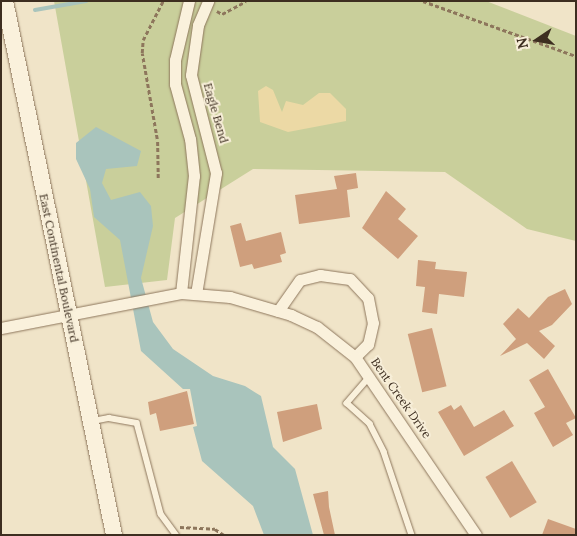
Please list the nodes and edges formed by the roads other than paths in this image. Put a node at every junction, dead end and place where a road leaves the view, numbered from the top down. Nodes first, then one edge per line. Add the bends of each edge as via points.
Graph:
1 (5, 1) edge
2 (189, 1) edge
3 (207, 3) edge
4 (181, 293) junction
5 (196, 294) junction
6 (278, 311) junction
7 (68, 315) junction
8 (1, 328) edge
9 (355, 356) junction
10 (371, 376) junction
11 (91, 422) junction
12 (114, 535) edge
13 (176, 535) edge
14 (412, 535) edge
15 (476, 535) edge

1 - 7 main road, East Continental Boulevard
2 - 4 street via 175,60 175,84 190,139 194,176
3 - 5 street, Eagle Bend via 198,25 191,75 216,173
4 - 5 street, Bent Creek Drive
4 - 7 street, Bent Creek Drive
5 - 6 street, Bent Creek Drive via 230,297
6 - 9 street, Bent Creek Drive via 317,327
6 - 9 street via 300,280 320,275 350,280 368,298 373,323 368,344
7 - 8 street, Bent Creek Drive
7 - 11 main road, East Continental Boulevard
9 - 10 street, Bent Creek Drive
10 - 14 lane via 347,403 370,424 384,452
10 - 15 street, Bent Creek Drive
11 - 12 main road, East Continental Boulevard
11 - 13 lane via 109,418 137,423 161,514 174,527

